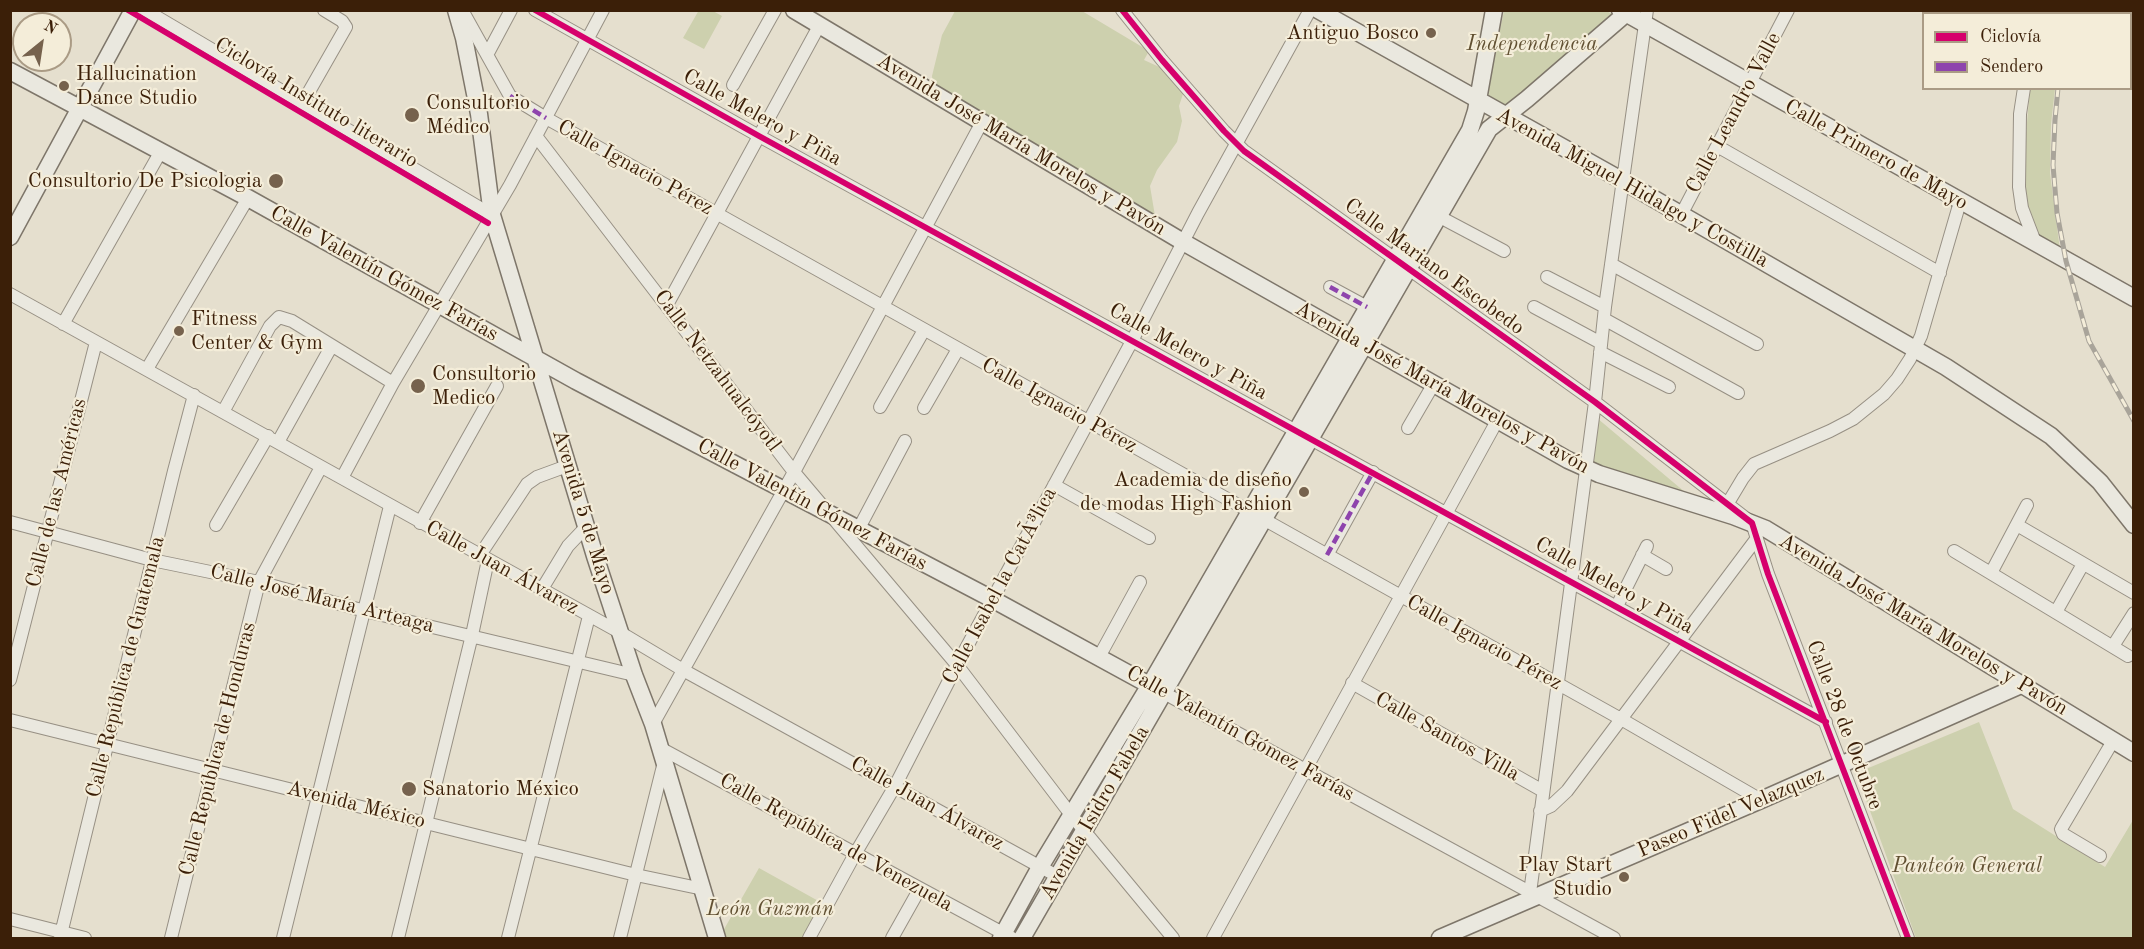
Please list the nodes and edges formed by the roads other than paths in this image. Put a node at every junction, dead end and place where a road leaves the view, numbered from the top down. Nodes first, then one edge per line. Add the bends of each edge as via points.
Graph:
1 (133, 10) edge
2 (145, 10) edge
3 (324, 10) edge
4 (456, 10) edge
5 (462, 10) edge
6 (511, 10) edge
7 (535, 10) edge
8 (603, 10) edge
9 (775, 10) edge
10 (794, 10) edge
11 (1122, 10) edge
12 (1310, 10) edge
13 (1318, 10) edge
14 (1494, 10) edge
15 (1788, 10) edge
16 (1625, 12) edge
17 (1646, 17) edge
18 (819, 26) junction
19 (470, 35) junction
20 (588, 40) junction
21 (487, 55) junction
22 (10, 70) edge
23 (1749, 83) junction
24 (734, 85) dead end
25 (2024, 90) edge
26 (1478, 100) junction
27 (302, 105) junction
28 (80, 106) junction
29 (1503, 116) junction
30 (546, 118) junction
31 (982, 122) junction
32 (536, 136) junction
33 (759, 136) junction
34 (1237, 145) junction
35 (1717, 146) junction
36 (161, 152) junction
37 (1623, 181) junction
38 (248, 198) junction
39 (1960, 202) junction
40 (717, 214) junction
41 (492, 215) junction
42 (1681, 215) junction
43 (1438, 216) junction
44 (925, 227) junction
45 (10, 237) edge
46 (1183, 242) junction
47 (2035, 243) junction
48 (1504, 251) dead end
49 (1402, 264) junction
50 (1611, 264) junction
51 (1940, 273) junction
52 (1547, 277) dead end
53 (1330, 287) dead end
54 (10, 294) edge
55 (2133, 298) edge
56 (439, 303) junction
57 (667, 305) junction
58 (882, 307) junction
59 (1534, 307) dead end
60 (1367, 308) junction
61 (1605, 313) junction
62 (63, 324) junction
63 (924, 330) junction
64 (1132, 341) junction
65 (1357, 341) junction
66 (96, 342) junction
67 (1757, 344) dead end
68 (331, 347) junction
69 (1600, 348) junction
70 (958, 349) junction
71 (1916, 349) junction
72 (535, 358) junction
73 (1946, 367) junction
74 (147, 369) junction
75 (393, 383) junction
76 (1433, 385) junction
77 (497, 386) dead end
78 (1669, 387) dead end
79 (1738, 393) dead end
80 (194, 395) junction
81 (1595, 402) junction
82 (880, 407) dead end
83 (924, 408) dead end
84 (223, 412) junction
85 (1497, 421) junction
86 (1088, 422) junction
87 (1408, 428) dead end
88 (1304, 434) junction
89 (273, 439) junction
90 (905, 441) dead end
91 (567, 466) junction
92 (321, 467) junction
93 (1586, 469) junction
94 (794, 472) junction
95 (1373, 472) junction
96 (342, 478) junction
97 (1054, 485) junction
98 (784, 490) junction
99 (1728, 503) junction
100 (2027, 505) dead end
101 (390, 506) junction
102 (2133, 510) edge
103 (1446, 512) junction
104 (832, 516) junction
105 (1257, 516) junction
106 (10, 522) edge
107 (420, 523) junction
108 (216, 525) dead end
109 (2017, 525) junction
110 (2133, 525) edge
111 (586, 527) junction
112 (858, 530) junction
113 (1755, 530) junction
114 (47, 531) junction
115 (1149, 538) dead end
116 (1954, 551) dead end
117 (1326, 555) junction
118 (484, 557) junction
119 (152, 560) junction
120 (2084, 564) junction
121 (1666, 569) dead end
122 (1991, 573) junction
123 (1571, 581) junction
124 (259, 582) junction
125 (1140, 582) dead end
126 (542, 589) junction
127 (2133, 593) edge
128 (1400, 596) junction
129 (992, 599) junction
130 (1617, 606) junction
131 (365, 611) junction
132 (2056, 612) junction
133 (2133, 613) edge
134 (589, 616) junction
135 (621, 633) junction
136 (472, 635) junction
137 (1680, 641) junction
138 (2113, 646) junction
139 (2128, 656) dead end
140 (1099, 657) junction
141 (578, 661) junction
142 (957, 665) junction
143 (683, 670) junction
144 (634, 675) junction
145 (10, 680) edge
146 (1352, 683) junction
147 (1557, 683) junction
148 (2021, 685) junction
149 (1157, 689) junction
150 (1621, 719) junction
151 (10, 720) edge
152 (1826, 722) junction
153 (653, 724) junction
154 (2113, 741) junction
155 (107, 743) junction
156 (2133, 753) edge
157 (662, 755) junction
158 (1842, 765) junction
159 (214, 769) junction
160 (1305, 769) junction
161 (895, 786) junction
162 (1543, 791) junction
163 (318, 796) junction
164 (1761, 800) junction
165 (1540, 812) junction
166 (1072, 816) junction
167 (426, 823) junction
168 (1084, 830) junction
169 (531, 848) junction
170 (855, 854) junction
171 (2100, 856) dead end
172 (1040, 867) junction
173 (636, 874) junction
174 (1057, 876) junction
175 (702, 889) junction
176 (919, 890) junction
177 (1533, 895) junction
178 (10, 919) edge
179 (61, 936) edge
180 (1005, 937) edge
181 (85, 939) edge
182 (171, 939) edge
183 (283, 939) edge
184 (399, 939) edge
185 (508, 939) edge
186 (620, 939) edge
187 (717, 939) edge
188 (809, 939) edge
189 (892, 939) edge
190 (1022, 939) edge
191 (1173, 939) edge
192 (1213, 939) edge
193 (1440, 939) edge
194 (1614, 939) edge
195 (1908, 939) edge

1 - 28 main road
2 - 27 street
3 - 27 street via 346,27
4 - 19 main road, Avenida 5 de Mayo
5 - 19 street
6 - 21 street
7 - 20 street, Calle Melero y Piña
8 - 20 street
9 - 24 street
10 - 18 main road, Avenida José María Morelos y Pavón
11 - 34 street, Calle Mariano Escobedo
12 - 34 street, Calle Isabel la CatÃ³lica
13 - 26 main road, Avenida Miguel Hidalgo y Costilla
14 - 26 main road, Avenida Isidro Fabela
15 - 23 street, Calle Leandro Valle
16 - 17 main road, Calle Primero de Mayo
16 - 29 main road, Avenida Isidro Fabela
17 - 23 main road, Calle Primero de Mayo
17 - 37 street
18 - 31 main road, Avenida José María Morelos y Pavón
18 - 33 street
19 - 21 street
19 - 41 main road, Avenida 5 de Mayo
20 - 30 street
20 - 33 street, Calle Melero y Piña
21 - 30 street, Calle Ignacio Pérez via 510,96
22 - 28 main road, Calle Valentín Gómez Farías
23 - 35 street, Calle Leandro Valle
23 - 39 main road, Calle Primero de Mayo
25 - 47 street via 2019,187
26 - 29 main road, Avenida Miguel Hidalgo y Costilla
26 - 49 main road, Avenida Isidro Fabela via 1470,130
27 - 41 street
28 - 36 main road, Calle Valentín Gómez Farías
28 - 45 main road
29 - 37 main road, Avenida Miguel Hidalgo y Costilla
29 - 43 main road, Avenida Isidro Fabela via 1484,136
30 - 32 street
30 - 40 street, Calle Ignacio Pérez
31 - 44 street
31 - 46 main road, Avenida José María Morelos y Pavón
32 - 41 street
32 - 57 street, Calle Netzahualcóyotl
33 - 40 street
33 - 44 street, Calle Melero y Piña
34 - 46 street, Calle Isabel la CatÃ³lica
34 - 49 street, Calle Mariano Escobedo
35 - 42 street, Calle Leandro Valle
35 - 51 street
36 - 38 main road, Calle Valentín Gómez Farías
36 - 62 street
37 - 42 main road, Avenida Miguel Hidalgo y Costilla
37 - 50 street
38 - 56 main road, Calle Valentín Gómez Farías
38 - 74 street
39 - 47 main road, Calle Primero de Mayo
39 - 51 street
40 - 57 street
40 - 58 street, Calle Ignacio Pérez
41 - 56 street
41 - 72 main road, Avenida 5 de Mayo
42 - 71 main road, Avenida Miguel Hidalgo y Costilla
43 - 48 street
43 - 49 main road, Avenida Isidro Fabela
44 - 58 street
44 - 64 street, Calle Melero y Piña
46 - 64 street, Calle Isabel la CatÃ³lica
46 - 65 main road, Avenida José María Morelos y Pavón
47 - 55 main road, Calle Primero de Mayo
49 - 60 main road, Avenida Isidro Fabela
49 - 65 main road, Avenida Isidro Fabela
49 - 81 street, Calle Mariano Escobedo
50 - 61 street
50 - 67 street
51 - 71 street
52 - 61 street
53 - 60 street
54 - 62 street, Calle Juan Álvarez
56 - 72 main road, Calle Valentín Gómez Farías
56 - 75 street
57 - 94 street, Calle Netzahualcóyotl
58 - 63 street, Calle Ignacio Pérez
58 - 94 street
59 - 69 street
60 - 65 main road, Avenida Isidro Fabela
61 - 69 street
61 - 79 street
62 - 66 street, Calle Juan Álvarez
63 - 70 street, Calle Ignacio Pérez
63 - 82 street
64 - 86 street, Calle Isabel la CatÃ³lica
64 - 88 street, Calle Melero y Piña
65 - 76 main road, Avenida José María Morelos y Pavón
65 - 88 main road, Avenida Isidro Fabela
66 - 74 street, Calle Juan Álvarez
66 - 114 street, Calle de las Américas
68 - 75 street
68 - 84 street via 279,317 270,326
68 - 89 street
69 - 78 street
69 - 81 street
70 - 83 street
70 - 86 street, Calle Ignacio Pérez
71 - 73 main road, Avenida Miguel Hidalgo y Costilla
71 - 99 street via 1897,379 1876,401 1842,425 1755,464
72 - 91 main road, Avenida 5 de Mayo
72 - 98 main road, Calle Valentín Gómez Farías
73 - 102 main road, Avenida Miguel Hidalgo y Costilla via 1983,380 2054,425 2085,452
73 - 110 main road, Avenida Miguel Hidalgo y Costilla via 2058,442 2100,482
74 - 80 street, Calle Juan Álvarez
75 - 96 street
76 - 85 main road, Avenida José María Morelos y Pavón
76 - 87 street
77 - 107 street
80 - 84 street, Calle Juan Álvarez
80 - 119 street, Calle República de Guatemala
81 - 93 street
81 - 99 street, Calle Mariano Escobedo
84 - 89 street, Calle Juan Álvarez
85 - 93 main road, Avenida José María Morelos y Pavón
85 - 103 street
86 - 97 street, Calle Isabel la CatÃ³lica
86 - 105 street, Calle Ignacio Pérez
88 - 95 street, Calle Melero y Piña
88 - 105 main road, Avenida Isidro Fabela
89 - 92 street, Calle Juan Álvarez
89 - 108 street
90 - 112 street
91 - 111 main road, Avenida 5 de Mayo
91 - 118 street via 527,484
92 - 96 street, Calle Juan Álvarez
92 - 124 street, Calle República de Honduras
93 - 113 main road, Avenida José María Morelos y Pavón
93 - 123 street
94 - 98 street
94 - 104 street, Calle Netzahualcóyotl
95 - 103 street, Calle Melero y Piña
95 - 117 street
96 - 101 street, Calle Juan Álvarez
97 - 115 street
97 - 129 street, Calle Isabel la CatÃ³lica
98 - 104 main road, Calle Valentín Gómez Farías
98 - 143 street
99 - 113 street, Calle Mariano Escobedo
100 - 109 street
101 - 107 street, Calle Juan Álvarez
101 - 131 street
103 - 123 street, Calle Melero y Piña
103 - 128 street
104 - 112 main road, Calle Valentín Gómez Farías
104 - 142 street, Calle Netzahualcóyotl
105 - 117 street, Calle Ignacio Pérez
105 - 149 main road, Avenida Isidro Fabela
106 - 114 street, Calle José María Arteaga
107 - 118 street, Calle Juan Álvarez
109 - 120 street
109 - 122 street
111 - 126 street via 568,546
111 - 135 main road, Avenida 5 de Mayo
112 - 129 main road, Calle Valentín Gómez Farías
113 - 137 street
113 - 148 main road, Avenida José María Morelos y Pavón via 1766,529
113 - 152 street, Calle 28 de Octubre via 1768,574
114 - 119 street, Calle José María Arteaga
114 - 145 street, Calle de las Américas
116 - 122 street
117 - 128 street, Calle Ignacio Pérez
118 - 126 street, Calle Juan Álvarez
118 - 136 street
119 - 124 street, Calle José María Arteaga
119 - 155 street, Calle República de Guatemala
120 - 127 street
120 - 132 street
121 - 130 street via 1645,551
122 - 132 street
123 - 130 street, Calle Melero y Piña
123 - 147 street
124 - 131 street, Calle José María Arteaga
124 - 159 street, Calle República de Honduras
125 - 140 street
126 - 134 street, Calle Juan Álvarez
128 - 146 street
128 - 147 street, Calle Ignacio Pérez
129 - 140 main road, Calle Valentín Gómez Farías
129 - 142 street, Calle Isabel la CatÃ³lica
130 - 137 street, Calle Melero y Piña
131 - 136 street, Calle José María Arteaga
131 - 163 street
132 - 138 street
133 - 138 street
134 - 135 street, Calle Juan Álvarez
134 - 141 street
135 - 143 street, Calle Juan Álvarez
135 - 144 main road, Avenida 5 de Mayo
136 - 141 street, Calle José María Arteaga
136 - 167 street
137 - 150 street
137 - 152 street, Calle Melero y Piña
138 - 139 street
140 - 149 main road, Calle Valentín Gómez Farías
141 - 144 street, Calle José María Arteaga
141 - 169 street
142 - 161 street, Calle Isabel la CatÃ³lica
142 - 166 street, Calle Netzahualcóyotl
143 - 153 street
143 - 161 street, Calle Juan Álvarez
144 - 153 main road, Avenida 5 de Mayo
146 - 160 street
146 - 162 street, Calle Santos Villa
147 - 150 street, Calle Ignacio Pérez
147 - 162 street
148 - 154 main road, Avenida José María Morelos y Pavón
148 - 158 main road, Paseo Fidel Velazquez
149 - 160 street, Calle Valentín Gómez Farías
149 - 166 main road, Avenida Isidro Fabela
149 - 168 main road, Avenida Isidro Fabela
150 - 164 street, Calle Ignacio Pérez
150 - 165 street via 1568,791
151 - 155 street, Avenida México
152 - 158 street, Calle 28 de Octubre
153 - 157 main road, Avenida 5 de Mayo
154 - 156 main road, Avenida José María Morelos y Pavón
154 - 171 street via 2061,831
155 - 159 street, Avenida México
155 - 179 street, Calle República de Guatemala
157 - 170 street, Calle República de Venezuela
157 - 173 street
157 - 175 main road, Avenida 5 de Mayo
158 - 164 main road, Paseo Fidel Velazquez
158 - 195 street, Calle 28 de Octubre
159 - 163 street, Avenida México
159 - 182 street, Calle República de Honduras
160 - 177 street, Calle Valentín Gómez Farías
160 - 192 street
161 - 170 street, Calle Isabel la CatÃ³lica
161 - 172 street, Calle Juan Álvarez
162 - 165 street
163 - 167 street, Avenida México
163 - 183 street
164 - 177 main road, Paseo Fidel Velazquez
165 - 177 street
166 - 168 street, Calle Netzahualcóyotl
166 - 172 main road, Avenida Isidro Fabela
167 - 169 street, Avenida México
167 - 184 street
168 - 174 main road, Avenida Isidro Fabela
168 - 191 street, Calle Netzahualcóyotl
169 - 173 street, Avenida México
169 - 185 street
170 - 176 street, Calle República de Venezuela
170 - 188 street, Calle Isabel la CatÃ³lica
172 - 174 street, Calle Juan Álvarez
172 - 180 main road, Avenida Isidro Fabela
173 - 175 street, Avenida México
173 - 186 street
174 - 190 main road, Avenida Isidro Fabela
175 - 187 main road, Avenida 5 de Mayo
176 - 180 street, Calle República de Venezuela
176 - 189 street
177 - 193 main road, Paseo Fidel Velazquez
177 - 194 street, Calle Valentín Gómez Farías
178 - 179 street
179 - 181 street

